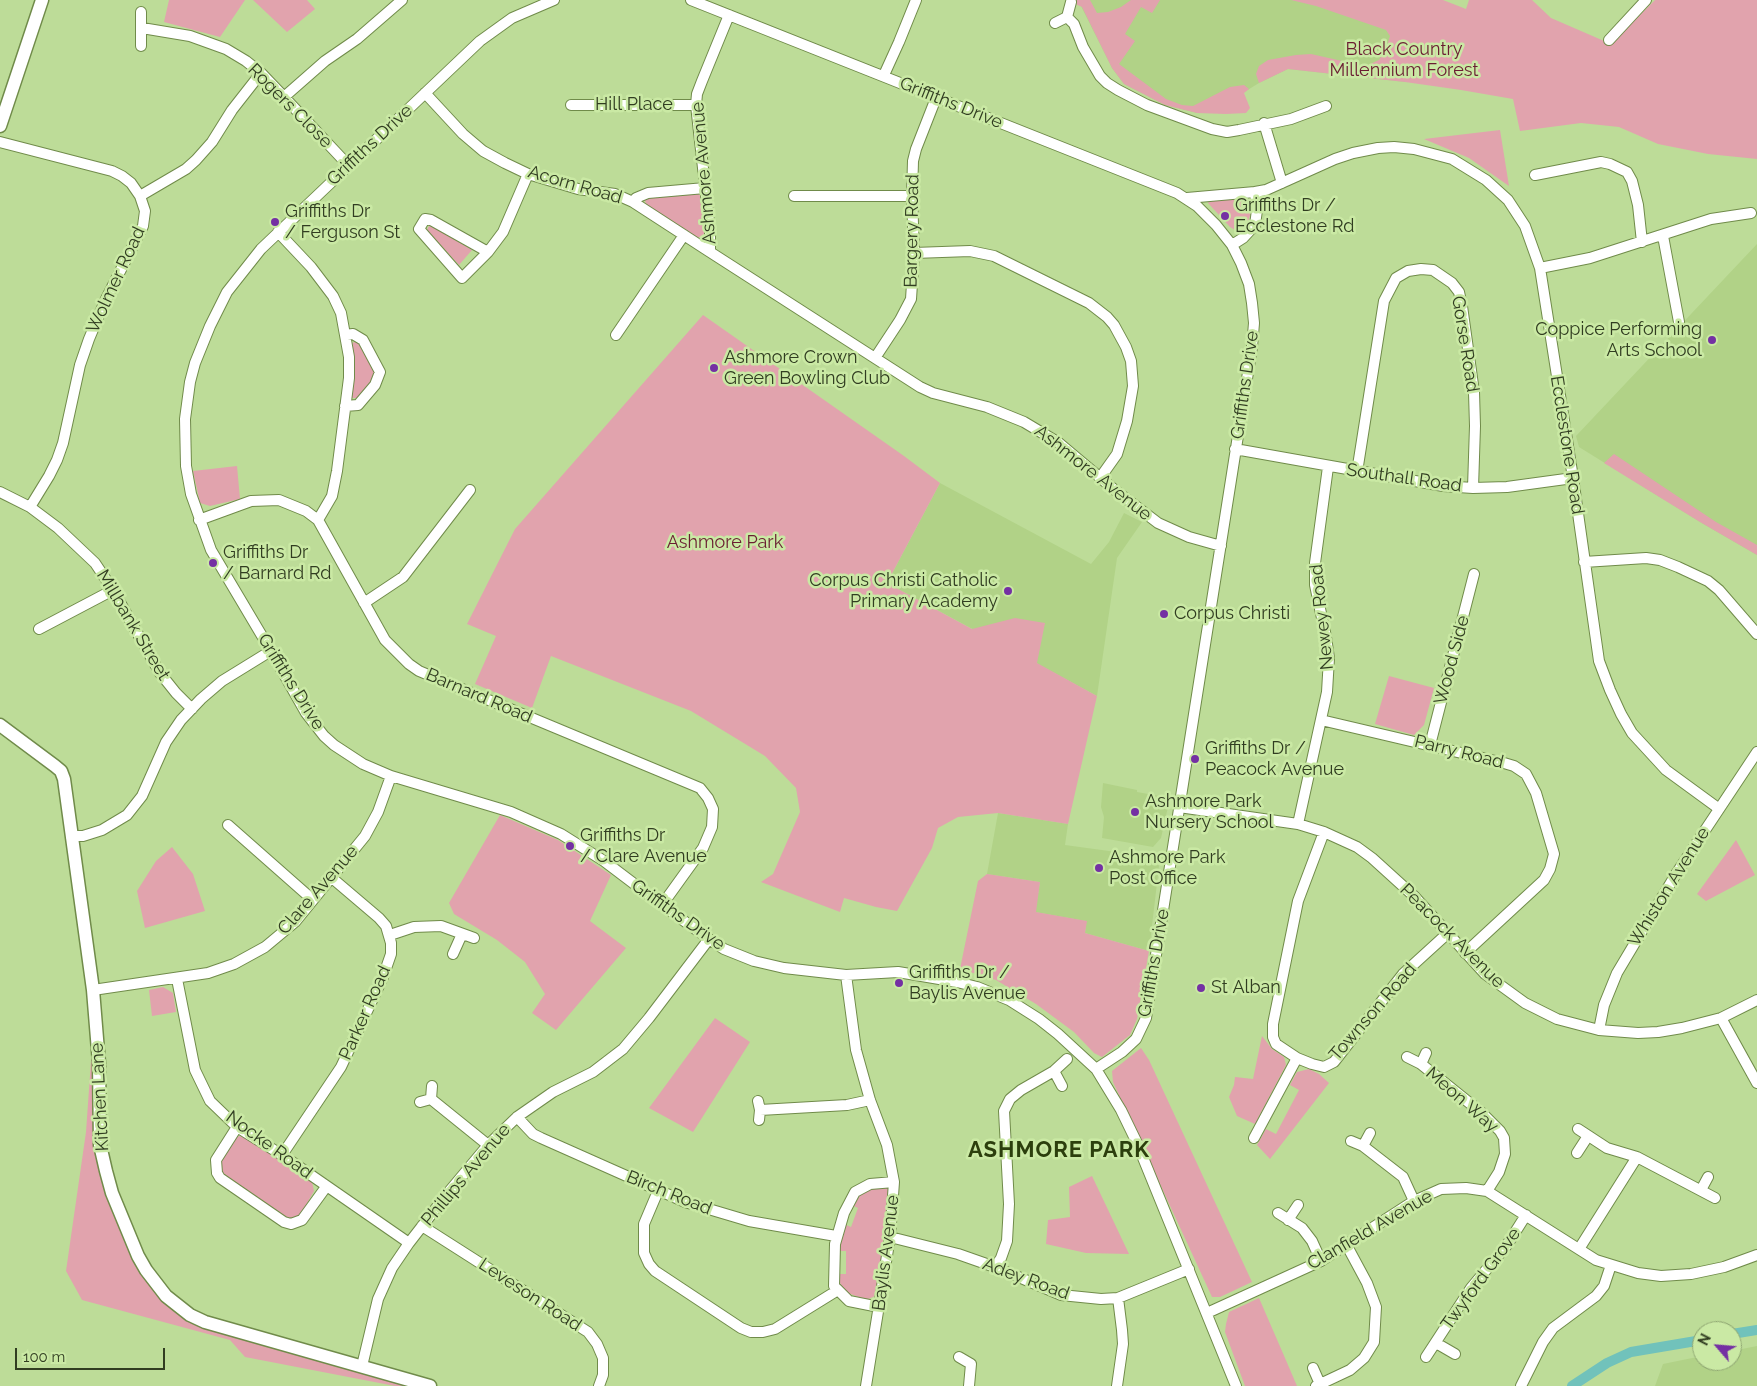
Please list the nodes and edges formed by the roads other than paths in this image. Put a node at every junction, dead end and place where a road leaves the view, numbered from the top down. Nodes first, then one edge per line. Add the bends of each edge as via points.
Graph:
1 (42, 0) edge
2 (402, 0) edge
3 (554, 0) edge
4 (691, 0) edge
5 (916, 0) edge
6 (1646, 0) edge
7 (1071, 2) dead end
8 (141, 12) dead end
9 (729, 15) junction
10 (1067, 17) junction
11 (1055, 23) dead end
12 (142, 28) junction
13 (1609, 40) dead end
14 (141, 46) dead end
15 (261, 74) junction
16 (884, 75) junction
17 (425, 93) junction
18 (284, 97) junction
19 (936, 98) junction
20 (571, 105) dead end
21 (696, 105) junction
22 (1326, 106) dead end
23 (1264, 123) junction
24 (0, 126) edge
25 (0, 142) edge
26 (348, 165) junction
27 (528, 174) junction
28 (1535, 175) dead end
29 (1282, 183) junction
30 (705, 188) junction
31 (1255, 192) junction
32 (140, 196) junction
33 (794, 196) dead end
34 (912, 196) junction
35 (1187, 198) junction
36 (633, 202) junction
37 (1751, 213) dead end
38 (278, 232) junction
39 (684, 235) junction
40 (1663, 236) junction
41 (1642, 242) junction
42 (1232, 245) junction
43 (488, 252) junction
44 (710, 252) junction
45 (914, 254) junction
46 (1540, 268) junction
47 (1679, 322) dead end
48 (616, 334) dead end
49 (345, 335) junction
50 (875, 358) junction
51 (345, 406) junction
52 (1236, 449) junction
53 (1328, 467) junction
54 (1357, 472) junction
55 (1100, 478) junction
56 (1574, 478) junction
57 (1473, 488) junction
58 (470, 490) dead end
59 (0, 492) edge
60 (30, 508) junction
61 (199, 520) junction
62 (318, 520) junction
63 (1221, 546) junction
64 (1584, 562) junction
65 (1474, 574) dead end
66 (113, 590) junction
67 (364, 603) junction
68 (39, 629) dead end
69 (1757, 634) edge
70 (269, 652) junction
71 (192, 709) junction
72 (1322, 720) junction
73 (0, 725) edge
74 (1430, 745) junction
75 (1757, 752) edge
76 (391, 776) junction
77 (1179, 807) junction
78 (1718, 808) junction
79 (1298, 824) junction
80 (228, 825) dead end
81 (1324, 832) junction
82 (71, 836) junction
83 (332, 878) junction
84 (313, 900) junction
85 (662, 905) junction
86 (1448, 933) junction
87 (462, 934) junction
88 (390, 935) junction
89 (474, 938) dead end
90 (709, 939) junction
91 (1465, 953) junction
92 (453, 954) dead end
93 (846, 975) junction
94 (177, 979) junction
95 (93, 990) junction
96 (1757, 1000) edge
97 (1721, 1018) junction
98 (1599, 1030) junction
99 (1426, 1053) dead end
100 (1406, 1057) dead end
101 (1297, 1058) junction
102 (1067, 1059) dead end
103 (1421, 1064) junction
104 (1096, 1069) junction
105 (1054, 1072) junction
106 (1757, 1083) edge
107 (432, 1086) dead end
108 (1062, 1086) dead end
109 (431, 1099) junction
110 (870, 1100) junction
111 (420, 1102) dead end
112 (759, 1110) dead end
113 (516, 1117) junction
114 (237, 1127) junction
115 (1578, 1129) dead end
116 (1370, 1134) dead end
117 (1588, 1136) junction
118 (1254, 1138) dead end
119 (1351, 1141) dead end
120 (488, 1145) junction
121 (1363, 1146) junction
122 (1577, 1153) dead end
123 (282, 1155) junction
124 (1637, 1157) junction
125 (1708, 1177) dead end
126 (894, 1182) junction
127 (326, 1187) junction
128 (1701, 1190) junction
129 (658, 1191) junction
130 (1487, 1191) junction
131 (1716, 1198) dead end
132 (1414, 1200) junction
133 (1298, 1205) dead end
134 (1278, 1213) dead end
135 (1526, 1215) junction
136 (1288, 1220) junction
137 (422, 1226) junction
138 (836, 1236) junction
139 (890, 1237) junction
140 (409, 1243) junction
141 (1346, 1244) junction
142 (1579, 1250) junction
143 (1757, 1255) edge
144 (1321, 1261) junction
145 (1611, 1266) junction
146 (995, 1268) junction
147 (1189, 1269) junction
148 (838, 1290) junction
149 (1118, 1298) junction
150 (880, 1308) junction
151 (1207, 1313) junction
152 (1436, 1342) junction
153 (1455, 1354) dead end
154 (959, 1357) dead end
155 (1426, 1357) dead end
156 (362, 1366) junction
157 (1314, 1368) dead end
158 (1318, 1385) edge
159 (430, 1386) edge
160 (599, 1386) edge
161 (866, 1386) edge
162 (969, 1386) edge
163 (1116, 1386) edge
164 (1236, 1386) edge
165 (1521, 1386) edge

1 - 24 street
2 - 18 street
3 - 17 street, Griffiths Drive via 512,18 495,30
4 - 9 street, Griffiths Drive
5 - 16 street
6 - 13 street
7 - 10 street
8 - 12 street
9 - 16 street, Griffiths Drive via 869,72
9 - 21 street, Ashmore Avenue via 697,94
10 - 11 street
10 - 23 street via 1074,24 1100,76 1118,90 1147,105 1220,131
12 - 14 street
12 - 15 street, Rogers Close via 210,42 246,61
15 - 18 street, Rogers Close
15 - 32 street via 196,160
16 - 19 street, Griffiths Drive
17 - 26 street, Griffiths Drive
17 - 27 street, Acorn Road via 483,151
18 - 26 street, Rogers Close
19 - 34 street, Bargery Road via 913,161
19 - 35 street, Griffiths Drive
20 - 21 street, Hill Place
21 - 30 street, Ashmore Avenue
22 - 23 street via 1291,119
23 - 29 street
25 - 32 street via 112,171 131,183
26 - 38 street, Griffiths Drive
27 - 36 street, Acorn Road via 578,189 615,194
27 - 43 street via 504,232
28 - 41 street via 1601,162 1626,172 1632,181 1638,205
29 - 31 street, Ecclestone Road
29 - 46 street, Ecclestone Road via 1335,159 1378,148 1414,149 1452,159 1486,180 1508,200 1525,226
30 - 36 street, Acorn Road via 648,193
30 - 44 street, Ashmore Avenue
31 - 35 street, Ecclestone Road
31 - 42 street via 1255,225
32 - 60 street, Wolmer Road via 145,211 143,226 95,323 80,366 63,443 50,476
33 - 34 street
34 - 45 street, Bargery Road
35 - 42 street, Griffiths Drive via 1216,224
36 - 39 street, Acorn Road
37 - 40 street via 1711,219
38 - 49 street via 333,296 341,313
38 - 61 street, Griffiths Drive via 227,292 195,363 184,437 191,494
39 - 44 street, Acorn Road
39 - 48 street
40 - 41 street
40 - 47 street
41 - 46 street via 1590,258
42 - 52 street, Griffiths Drive via 1249,284 1254,323
43 - 43 street via 431,220 425,219 419,230 462,278
44 - 50 street, Ashmore Avenue
45 - 50 street, Bargery Road via 911,299
45 - 55 street via 970,251 994,256 1089,303 1107,317 1126,347 1133,386 1117,454
46 - 56 street, Ecclestone Road
49 - 51 street via 349,367
49 - 51 street via 353,334 363,340 380,372 358,405
50 - 55 street, Ashmore Avenue via 932,393 987,407 1031,425 1059,443
51 - 62 street via 332,496
52 - 53 street, Southall Road
52 - 63 street, Griffiths Drive
53 - 54 street, Southall Road
53 - 72 street, Newey Road via 1315,562 1315,585 1329,658
54 - 57 street, Southall Road
54 - 57 street, Gorse Road via 1384,301 1396,278 1408,270 1433,270 1452,283 1459,292 1462,306 1474,392
55 - 63 street, Ashmore Avenue via 1158,523 1189,537
56 - 57 street, Southall Road
56 - 64 street, Ecclestone Road
58 - 67 street via 403,577
59 - 60 street, Millbank Street
60 - 66 street, Millbank Street via 83,550
61 - 62 street, Barnard Road via 251,501 270,499 290,504
61 - 70 street, Griffiths Drive via 211,550
62 - 67 street, Barnard Road
63 - 77 street, Griffiths Drive
64 - 69 street via 1646,558 1678,567 1719,590
64 - 78 street, Ecclestone Road via 1599,661 1621,714 1632,733 1666,770
65 - 74 street, Wood Side
66 - 68 street
66 - 71 street, Millbank Street via 160,673
67 - 85 street, Barnard Road via 385,640 420,671 700,788 713,809 712,827 703,848
70 - 71 street via 222,681
70 - 76 street, Griffiths Drive via 324,736 362,764
71 - 82 street via 169,737 142,796 127,815 102,830
72 - 74 street, Parry Road
72 - 79 street, Newey Road
73 - 82 street, Kitchen Lane via 61,771
74 - 91 street, Parry Road via 1514,766 1526,774 1536,793 1554,854 1544,880
75 - 78 street, Whiston Avenue
76 - 83 street, Clare Avenue via 371,827
76 - 85 street, Griffiths Drive via 484,802 541,824 604,861
77 - 79 street, Peacock Avenue
77 - 104 street, Griffiths Drive via 1146,1018 1136,1039
78 - 98 street, Whiston Avenue via 1617,973 1604,1005
79 - 81 street, Peacock Avenue
80 - 84 street
81 - 86 street, Peacock Avenue via 1357,847 1372,858
81 - 101 street, Townson Road via 1298,901 1273,1024 1276,1044
82 - 95 street, Kitchen Lane
83 - 84 street, Clare Avenue
83 - 88 street via 379,918
84 - 94 street, Clare Avenue via 280,936 250,956 220,970
85 - 90 street, Griffiths Drive
86 - 91 street, Peacock Avenue
86 - 101 street, Townson Road via 1402,974 1334,1062 1324,1067
87 - 88 street via 441,926 414,927
87 - 89 street
87 - 92 street
88 - 123 street, Parker Road via 389,963 350,1050
90 - 93 street, Griffiths Drive via 754,961
90 - 113 street, Phillips Avenue via 623,1049 593,1072 553,1092
91 - 98 street, Peacock Avenue via 1494,982 1525,1003 1557,1019
93 - 104 street, Griffiths Drive via 898,972 977,987 1009,1000 1039,1019
93 - 110 street, Baylis Avenue via 856,1050
94 - 95 street, Clare Avenue
94 - 114 street, Nocke Road via 195,1070 210,1101
95 - 156 street, Kitchen Lane via 103,1162 112,1194 135,1248 154,1281 166,1296 205,1322
96 - 97 street, Peacock Avenue
97 - 98 street, Peacock Avenue via 1658,1032
97 - 106 street
99 - 103 street, Meon Way
100 - 103 street, Meon Way
101 - 118 street
102 - 105 street
103 - 130 street, Meon Way via 1482,1113 1504,1138 1505,1154
104 - 147 street, Griffiths Drive via 1137,1144
105 - 108 street
105 - 146 street via 1021,1090 1010,1099 1004,1111 1009,1204 1007,1241
107 - 109 street
109 - 111 street
109 - 120 street
110 - 112 street via 847,1105
110 - 126 street, Baylis Avenue via 887,1145
113 - 120 street, Phillips Avenue
113 - 129 street, Birch Road via 533,1134
114 - 123 street, Nocke Road
114 - 127 street via 216,1160 217,1173 284,1222 291,1224 302,1220
115 - 117 street
116 - 121 street
117 - 122 street
117 - 124 street via 1607,1148
119 - 121 street
120 - 137 street, Phillips Avenue
121 - 132 street via 1403,1177
123 - 127 street, Nocke Road
124 - 128 street
124 - 142 street
125 - 128 street
126 - 138 street via 870,1184 855,1192
126 - 139 street, Baylis Avenue
127 - 140 street, Nocke Road
128 - 131 street
129 - 138 street, Birch Road via 749,1221
129 - 148 street via 644,1224 644,1253 649,1264 741,1328 751,1332 775,1329
130 - 132 street, Clanfield Avenue via 1441,1189
130 - 135 street, Clanfield Avenue
132 - 141 street, Clanfield Avenue
133 - 136 street
134 - 136 street
135 - 142 street, Clanfield Avenue
135 - 152 street, Twyford Grove via 1507,1245 1471,1288
136 - 144 street via 1302,1228
137 - 140 street, Phillips Avenue
137 - 160 street, Leveson Road via 588,1332 603,1358
138 - 148 street via 833,1275 834,1286
139 - 146 street, Adey Road via 941,1249
139 - 150 street, Baylis Avenue
140 - 156 street, Phillips Avenue via 392,1268 378,1299
141 - 144 street, Clanfield Avenue
141 - 158 street via 1376,1307 1376,1333 1370,1349 1350,1370
142 - 145 street, Clanfield Avenue
143 - 145 street, Clanfield Avenue via 1691,1274 1661,1276
144 - 151 street, Clanfield Avenue
145 - 165 street via 1604,1286 1596,1296 1553,1328
146 - 149 street, Adey Road via 1061,1295
147 - 149 street, Adey Road
147 - 151 street, Griffiths Drive
148 - 150 street via 850,1301
149 - 163 street via 1123,1344
150 - 161 street, Baylis Avenue
151 - 164 street, Griffiths Drive
152 - 153 street, Twyford Grove
152 - 155 street, Twyford Grove
154 - 162 street via 971,1364
156 - 159 street, Kitchen Lane
157 - 158 street

